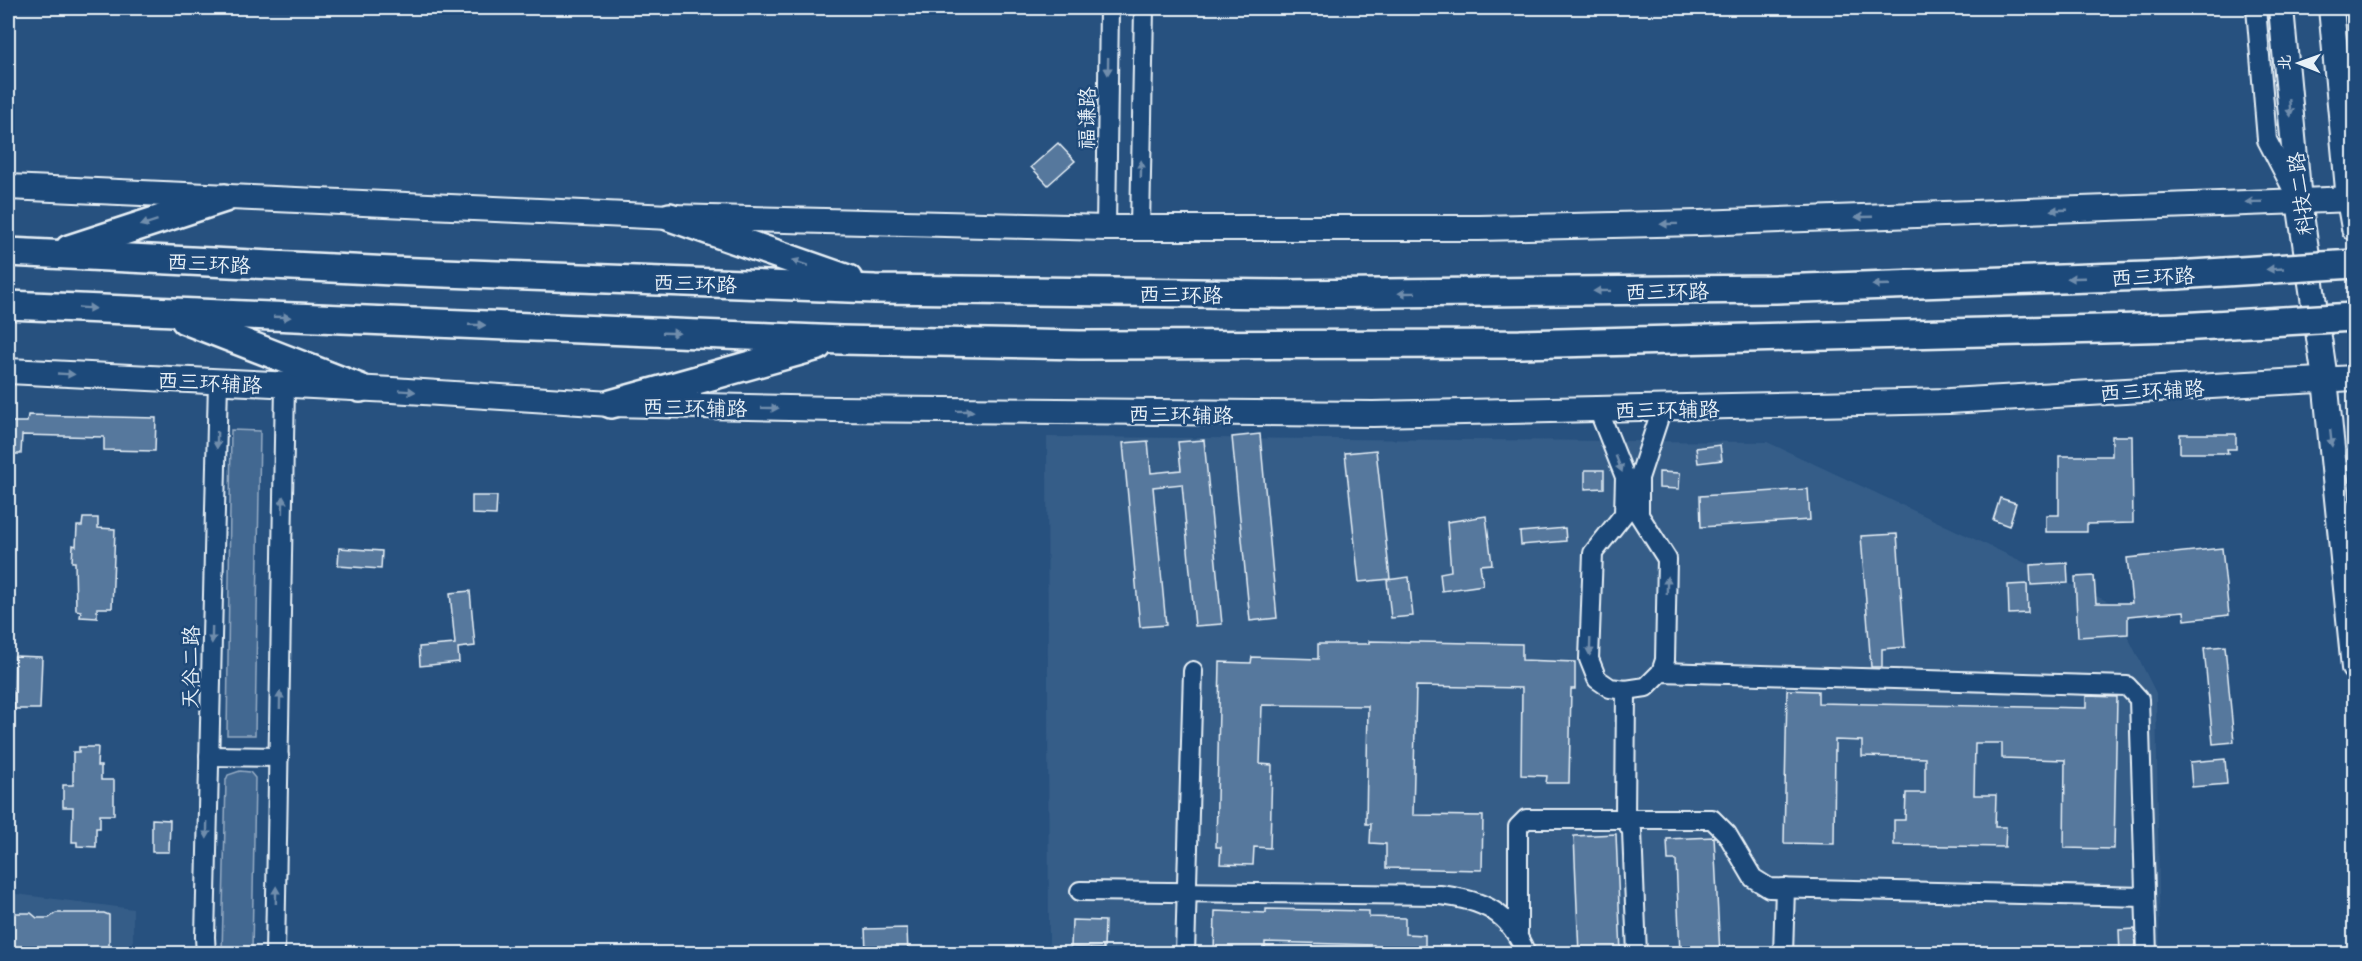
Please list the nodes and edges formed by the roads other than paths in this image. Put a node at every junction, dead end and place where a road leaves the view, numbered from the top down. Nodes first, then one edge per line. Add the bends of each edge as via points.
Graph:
1 (1109, 8) edge
2 (1144, 8) edge
3 (2256, 8) edge
4 (2281, 8) edge
5 (2331, 8) edge
6 (8, 187) edge
7 (2353, 194) edge
8 (225, 198) junction
9 (2299, 201) junction
10 (670, 217) junction
11 (1106, 228) junction
12 (1140, 228) junction
13 (2355, 228) edge
14 (8, 252) edge
15 (55, 254) junction
16 (2355, 264) edge
17 (875, 289) junction
18 (8, 304) edge
19 (165, 312) junction
20 (2355, 317) edge
21 (841, 340) junction
22 (8, 371) edge
23 (2355, 378) edge
24 (2325, 379) junction
25 (218, 381) junction
26 (285, 385) junction
27 (360, 388) junction
28 (611, 404) junction
29 (1662, 408) junction
30 (1598, 409) junction
31 (2355, 668) edge
32 (1193, 671) dead end
33 (1661, 672) junction
34 (1626, 690) junction
35 (209, 756) junction
36 (279, 757) junction
37 (1625, 819) junction
38 (1785, 888) junction
39 (1080, 891) dead end
40 (1187, 892) junction
41 (2145, 897) junction
42 (1518, 933) junction
43 (206, 954) edge
44 (275, 954) edge
45 (1185, 954) edge
46 (1526, 954) edge
47 (1637, 954) edge
48 (1783, 954) edge
49 (2147, 954) edge

1 -> 11 street, 福谦路
12 -> 2 street
3 - 9 street via 2267,140
4 -> 9 main road, 科技二路
5 - 7 main road
6 - 8 main road
7 - 9 main road
7 - 13 main road
8 - 10 main road
8 -> 15 highway
9 -> 12 main road via 1664,224
9 - 24 main road, 科技二路
10 - 11 main road
17 -> 10 highway
11 - 12 main road
14 - 15 highway, 西三环路
15 - 17 highway, 西三环路
16 -> 17 highway, 西三环路, bridge via 1776,289 1282,294
18 -> 19 highway
19 -> 21 highway
19 - 27 highway
20 - 21 highway, bridge via 2179,327 1508,344 1080,345
21 - 28 highway
22 -> 25 main road, 西三环辅路
23 - 24 main road, 西三环辅路
24 - 29 main road, 西三环辅路 via 1949,401
24 -> 31 main road, 科技二路
25 - 26 main road, 西三环辅路
25 -> 35 street, 天谷二路
26 - 27 main road, 西三环辅路
36 -> 26 street
27 -> 28 main road, 西三环辅路
28 -> 30 main road, 西三环辅路 via 1373,414
29 - 30 main road, 西三环辅路
33 -> 29 street via 1665,660 1667,559 1639,515 1639,478
30 -> 34 street via 1624,477 1624,514 1593,553 1590,659 1597,679 1610,688
32 - 40 street
33 - 34 street via 1646,687
33 - 41 street via 2127,686 2139,699
34 - 37 street
35 - 36 street
35 -> 43 street, 天谷二路
44 -> 36 street
37 - 38 street via 1712,819 1727,834 1753,878 1769,888
37 - 42 street via 1527,819 1518,827
37 - 47 street via 1632,831
38 - 41 street
38 - 48 street
39 - 40 street
40 - 42 street via 1459,897 1492,909
40 - 45 street
41 - 49 street
42 - 46 street

